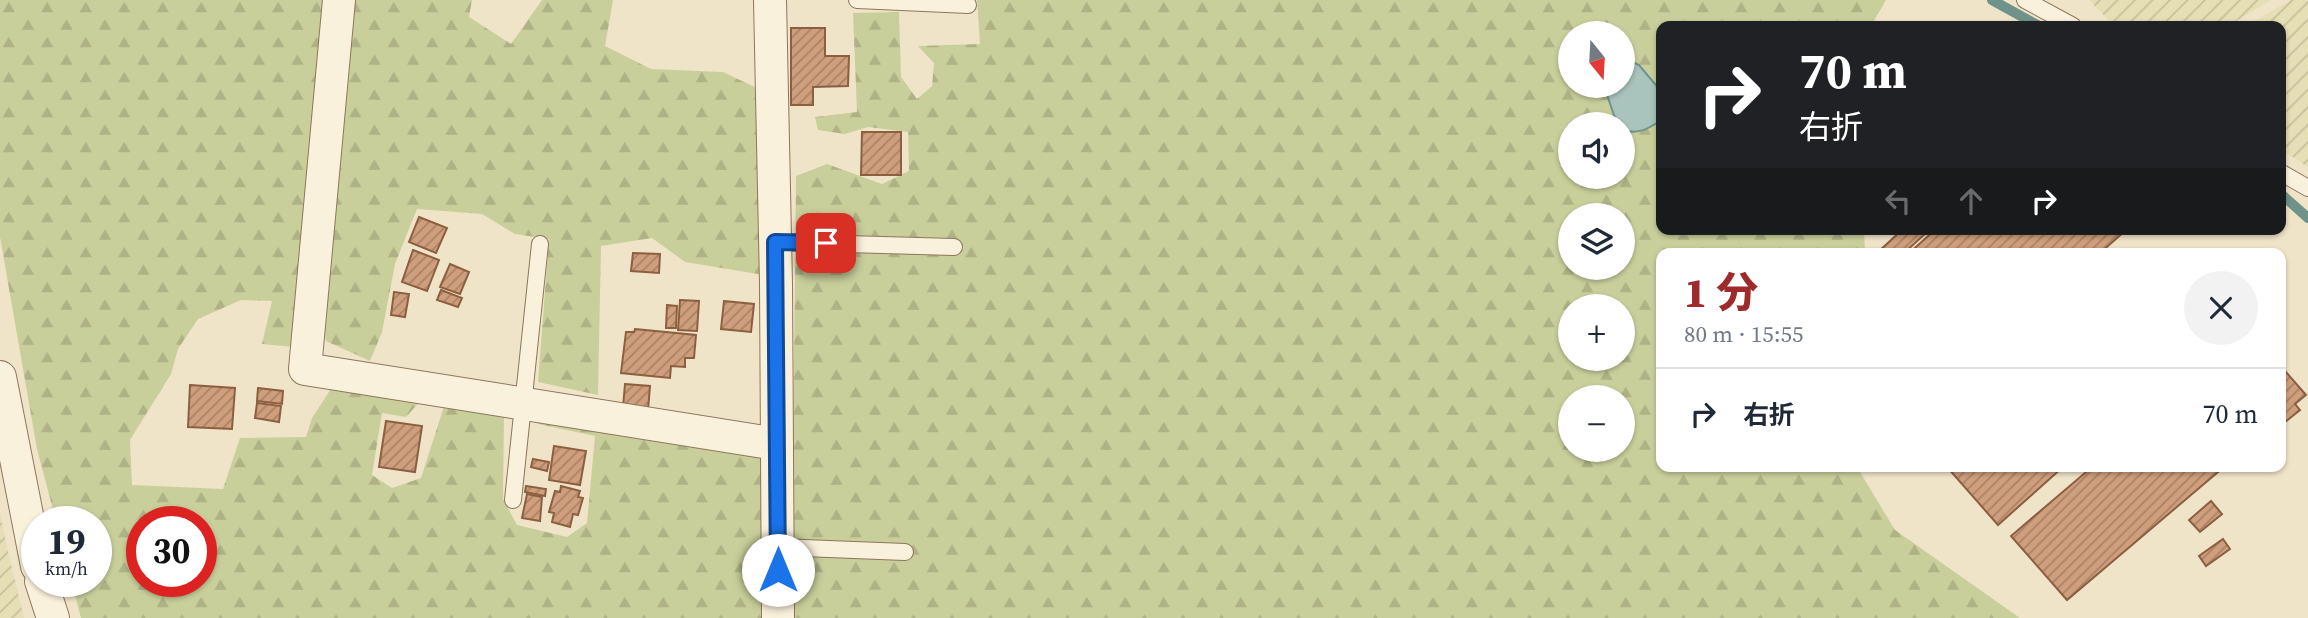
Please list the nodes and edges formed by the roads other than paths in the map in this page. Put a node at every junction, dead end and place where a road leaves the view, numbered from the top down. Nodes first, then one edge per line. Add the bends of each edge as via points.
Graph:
1 (339, 0) edge
2 (770, 0) edge
3 (857, 0) edge
4 (2025, 0) edge
5 (968, 5) dead end
6 (2064, 21) edge
7 (2286, 175) edge
8 (2308, 188) edge
9 (775, 242) junction
10 (540, 244) dead end
11 (954, 247) dead end
12 (0, 377) edge
13 (522, 404) junction
14 (777, 444) junction
15 (513, 500) dead end
16 (25, 506) edge
17 (778, 547) junction
18 (905, 552) dead end
19 (46, 597) edge
20 (53, 618) edge
21 (778, 618) edge

1 - 13 street via 305,369
2 - 9 street
3 - 5 lane
4 - 6 lane
7 - 8 lane
9 - 11 lane
9 - 14 street
10 - 13 lane
12 - 16 street
13 - 14 street
13 - 15 lane
14 - 17 street
17 - 18 lane
17 - 21 street
19 - 20 street

